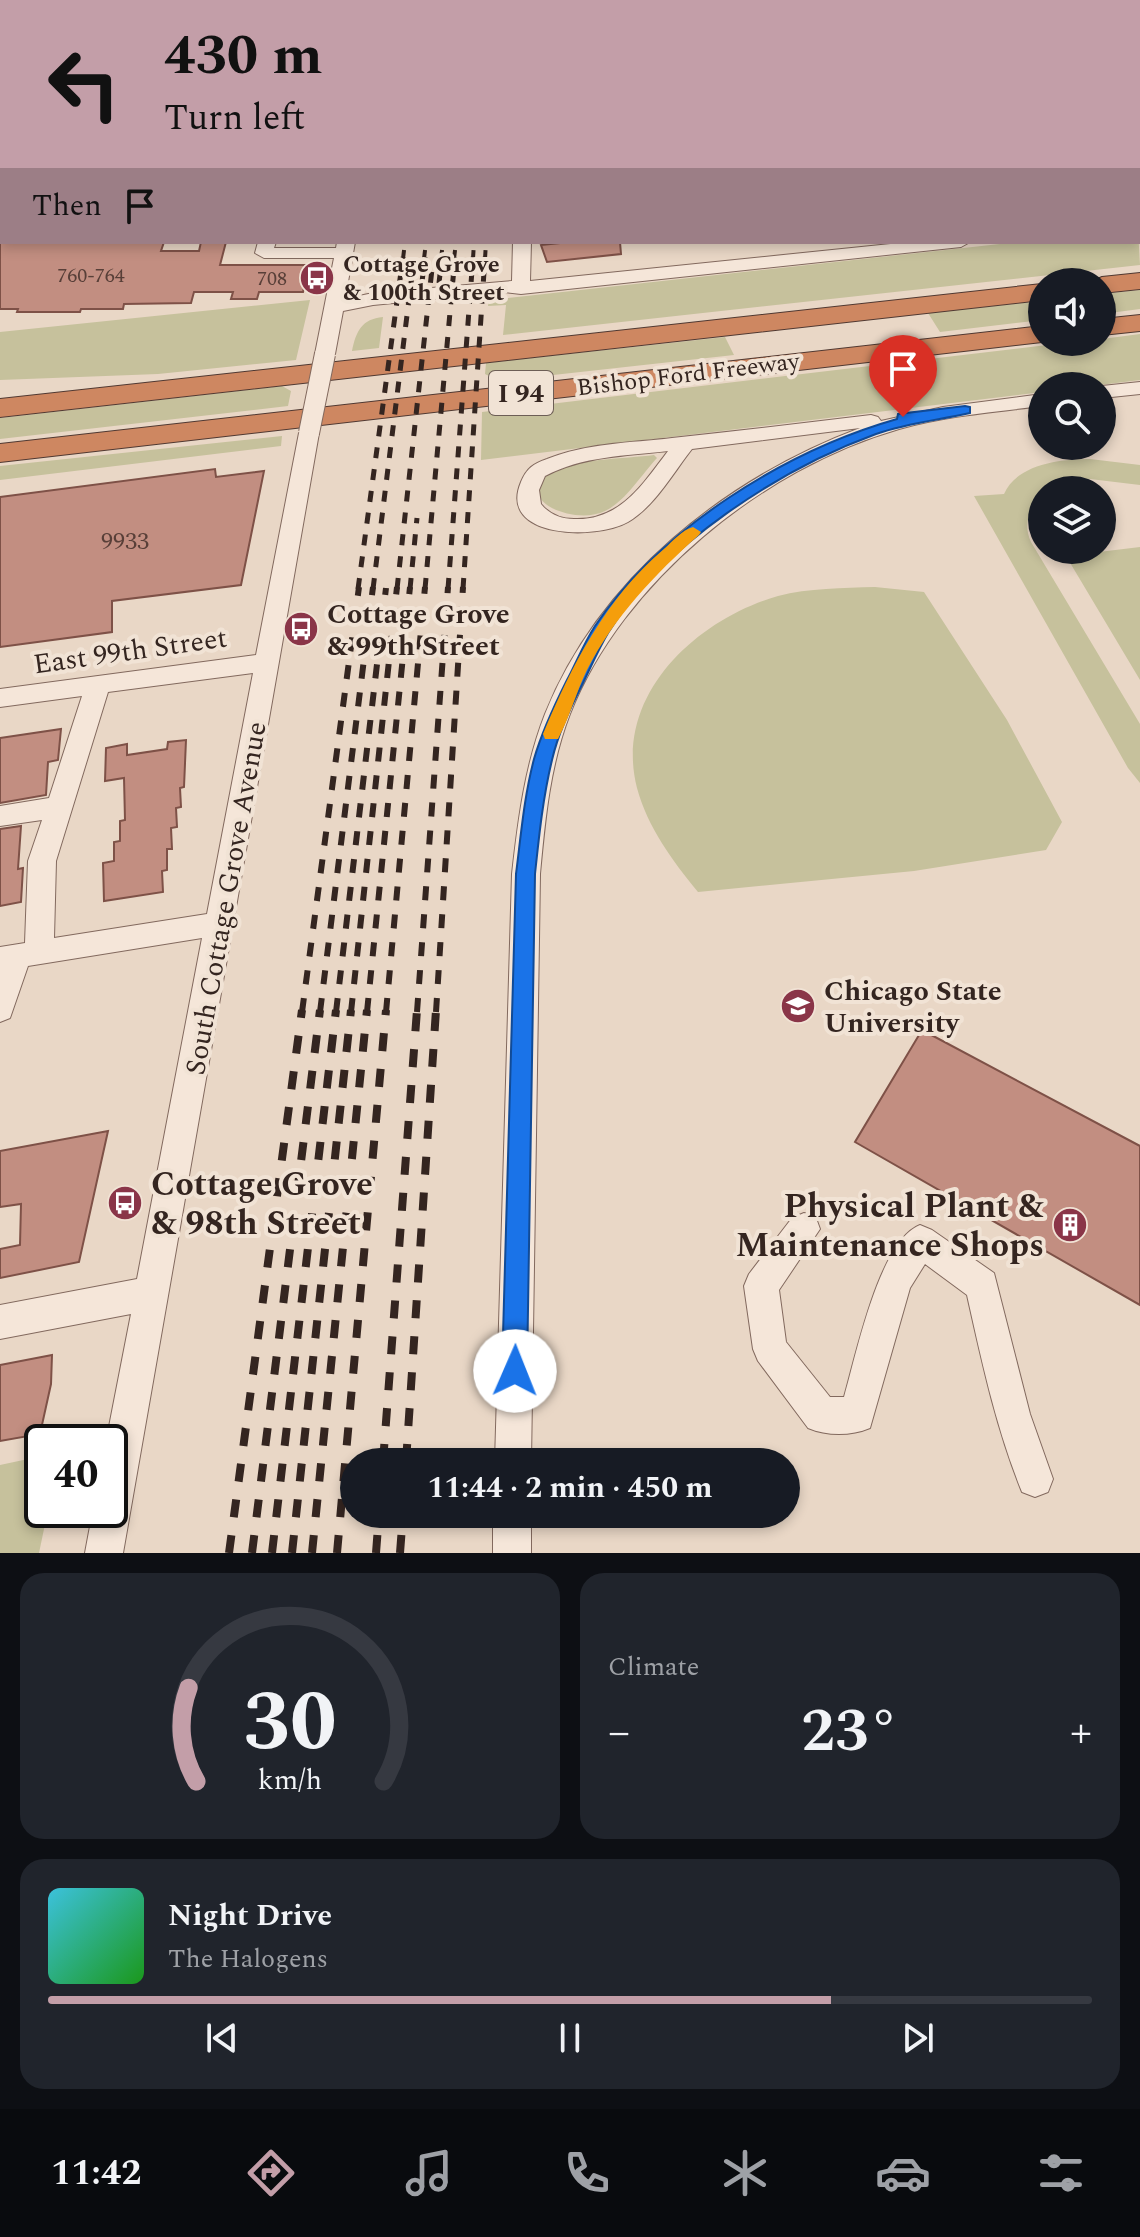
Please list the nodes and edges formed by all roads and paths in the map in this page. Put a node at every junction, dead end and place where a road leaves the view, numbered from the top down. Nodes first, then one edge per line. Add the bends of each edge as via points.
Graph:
1 (266, 244) edge
2 (522, 244) edge
3 (930, 244) edge
4 (345, 247) edge
5 (1140, 281) edge
6 (1116, 284) edge
7 (521, 288) junction
8 (1028, 294) edge
9 (334, 307) junction
10 (1140, 323) edge
11 (1116, 326) edge
12 (1028, 336) edge
13 (576, 343) junction
14 (0, 388) edge
15 (1140, 388) edge
16 (1116, 391) edge
17 (1028, 402) edge
18 (0, 408) edge
19 (965, 410) junction
20 (685, 443) junction
21 (0, 453) edge
22 (269, 662) junction
23 (98, 685) junction
24 (0, 698) edge
25 (59, 807) junction
26 (0, 816) edge
27 (221, 923) junction
28 (18, 956) edge
29 (0, 1009) edge
30 (804, 1229) dead end
31 (152, 1293) junction
32 (0, 1322) edge
33 (513, 1448) edge
34 (1035, 1479) dead end
35 (512, 1528) edge
36 (104, 1553) edge
37 (512, 1553) edge

1 - 4 street via 264,253
2 - 7 street
3 - 7 street
4 - 9 street, South Cottage Grove Avenue
5 - 6 highway
7 - 9 street via 507,294 375,308
8 - 13 highway, Bishop Ford Freeway / I 94
9 - 22 street, South Cottage Grove Avenue, bridge
10 - 11 highway
12 - 21 highway, Bishop Ford Freeway / I 94
13 - 14 highway via 494,345 94,387
13 - 18 highway, Bishop Ford Freeway / I 94
15 - 16 street
17 - 19 street
19 - 20 street
19 - 33 street via 870,431 798,464 721,510 628,595 601,630 557,719 543,758 526,874
20 - 20 street via 549,464 530,481 528,502 546,521 559,525 608,522 632,507
22 - 23 street, East 99th Street
22 - 27 street, South Cottage Grove Avenue
23 - 24 street, East 99th Street
23 - 25 street
25 - 26 street
25 - 28 street
27 - 28 street
27 - 31 street, South Cottage Grove Avenue
28 - 29 street
30 - 34 street via 761,1286 770,1349 821,1415 857,1415 895,1281 920,1241 982,1285 1012,1414
31 - 32 street
31 - 36 street, South Cottage Grove Avenue
35 - 37 street

